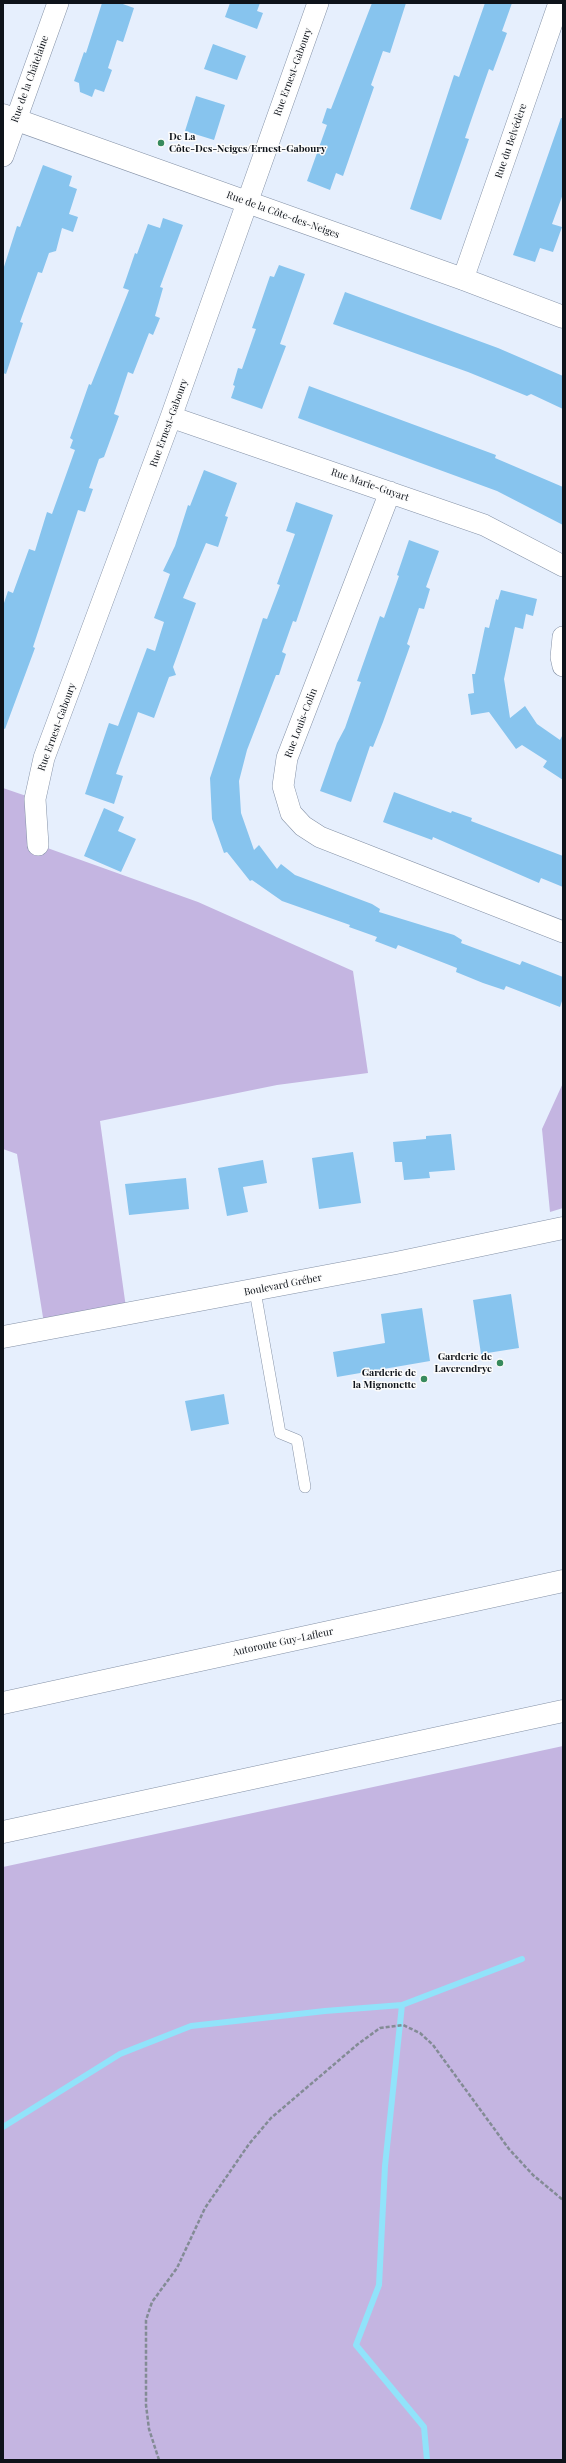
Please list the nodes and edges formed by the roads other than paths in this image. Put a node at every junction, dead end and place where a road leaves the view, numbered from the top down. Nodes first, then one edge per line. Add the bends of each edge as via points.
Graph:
1 (58, 3) edge
2 (318, 3) edge
3 (559, 3) edge
4 (9, 117) edge
5 (3, 156) edge
6 (247, 203) junction
7 (463, 279) junction
8 (563, 317) edge
9 (171, 417) junction
10 (390, 492) junction
11 (563, 566) edge
12 (563, 637) edge
13 (563, 666) edge
14 (38, 845) dead end
15 (563, 932) edge
16 (563, 1228) edge
17 (255, 1290) junction
18 (3, 1337) edge
19 (305, 1487) dead end
20 (563, 1581) edge
21 (3, 1703) edge
22 (563, 1710) edge
23 (3, 1832) edge

1 - 4 street, Rue de la Châtelaine
2 - 6 street, Rue Ernest-Gaboury
3 - 7 street, Rue du Belvédère
4 - 5 street, Rue de la Châtelaine
4 - 6 main road, Rue de la Côte-des-Neiges
6 - 7 main road, Rue de la Côte-des-Neiges
6 - 9 street, Rue Ernest-Gaboury
7 - 8 main road, Rue de la Côte-des-Neiges
9 - 10 street, Rue Marie-Guyart
9 - 14 street, Rue Ernest-Gaboury via 44,758 35,799
10 - 11 street, Rue Marie-Guyart via 484,525
10 - 15 street, Rue Louis-Colin via 287,758 283,786 291,813 303,826 320,837
12 - 13 street
16 - 17 main road, Boulevard Gréber via 465,1250
17 - 18 main road, Boulevard Gréber
17 - 19 lane via 280,1433 297,1440
20 - 21 main road, Autoroute Guy-Lafleur
22 - 23 main road

